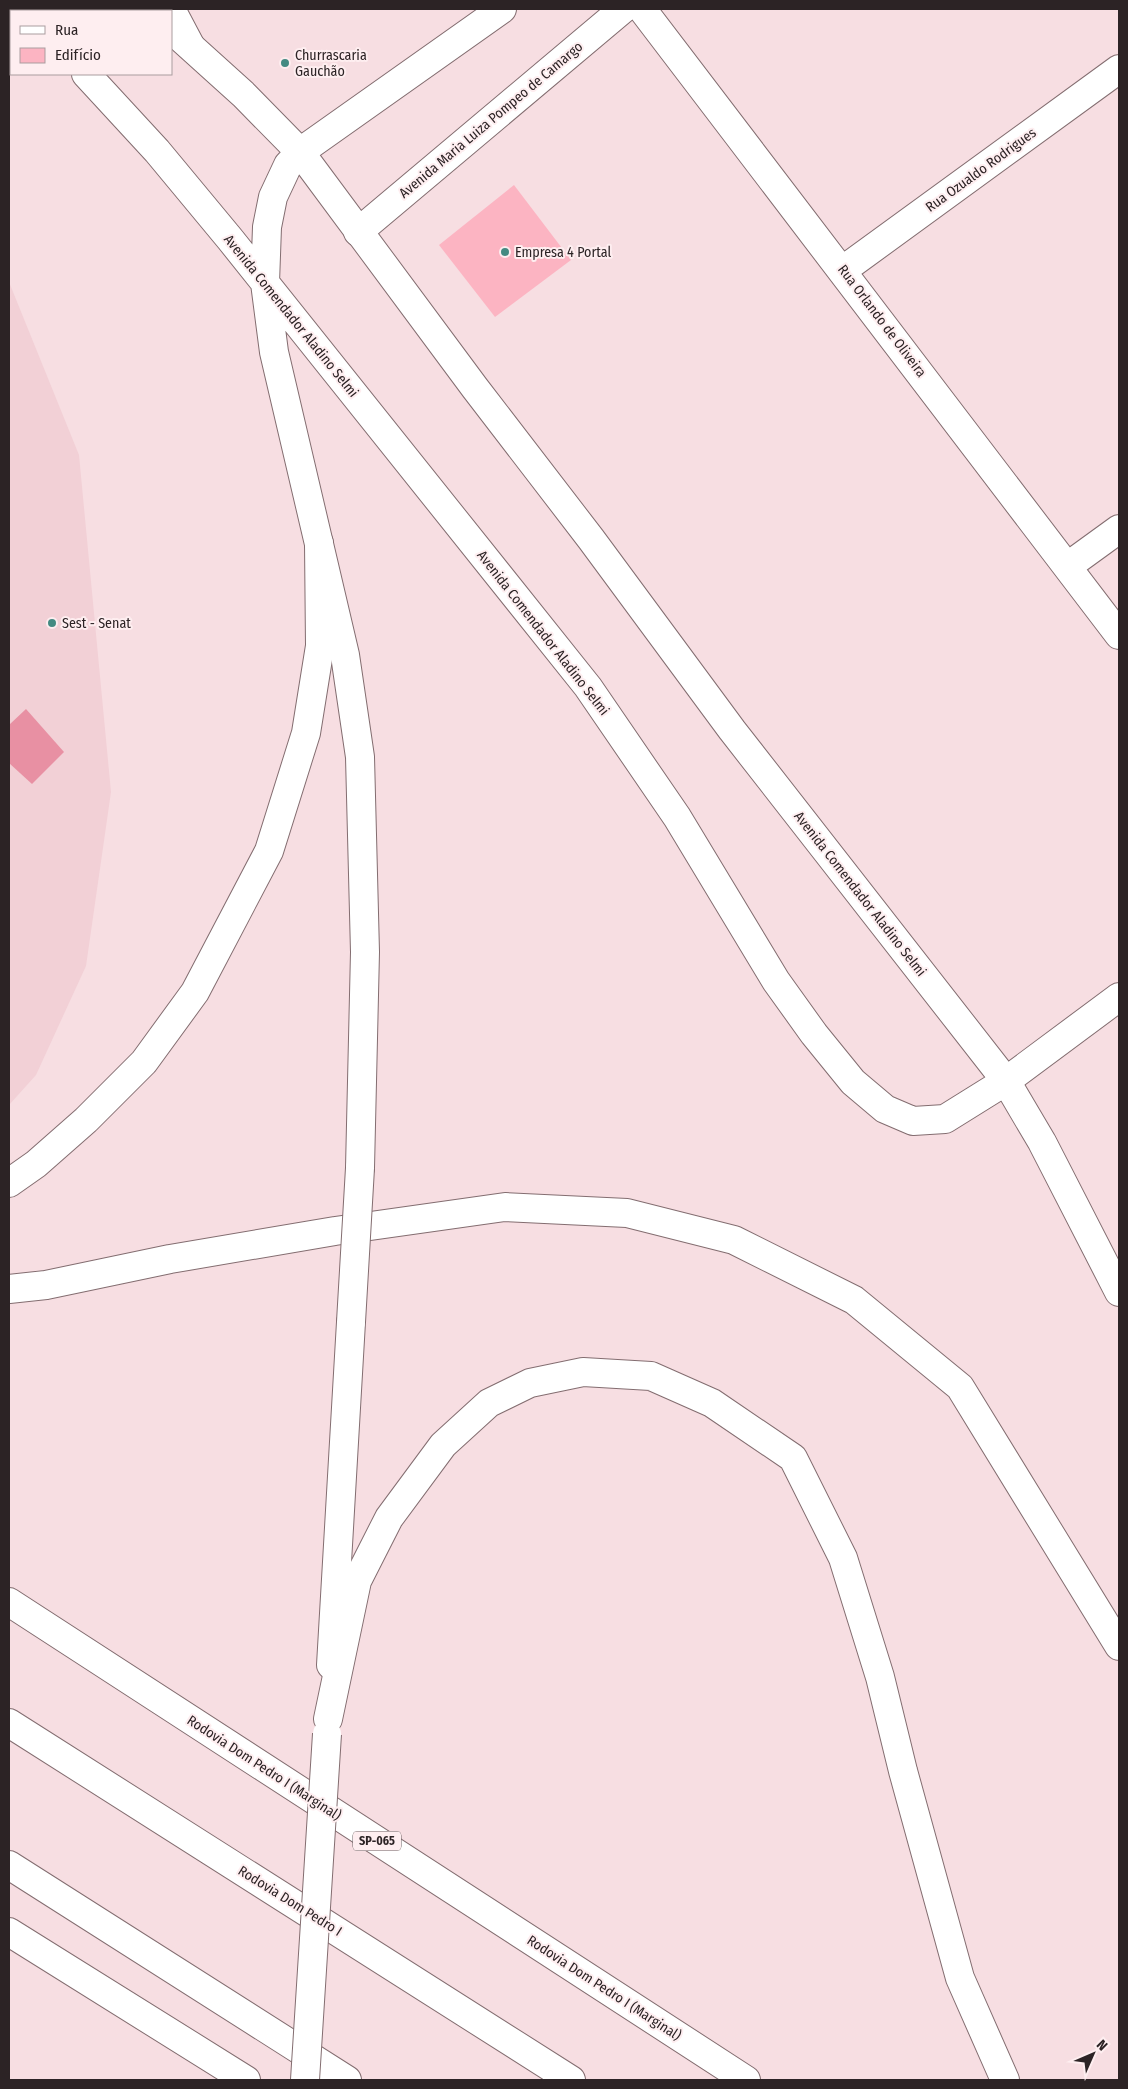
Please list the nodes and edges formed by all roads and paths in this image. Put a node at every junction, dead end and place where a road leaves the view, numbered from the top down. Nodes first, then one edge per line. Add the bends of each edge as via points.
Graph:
1 (502, 9) edge
2 (623, 9) edge
3 (642, 9) edge
4 (172, 12) edge
5 (181, 37) edge
6 (1119, 69) edge
7 (87, 75) edge
8 (300, 152) junction
9 (358, 232) junction
10 (843, 270) junction
11 (265, 283) junction
12 (1119, 529) edge
13 (319, 543) junction
14 (1068, 566) junction
15 (1119, 635) edge
16 (1119, 997) edge
17 (1006, 1081) junction
18 (9, 1184) edge
19 (9, 1289) edge
20 (1119, 1292) edge
21 (9, 1602) edge
22 (1119, 1646) edge
23 (9, 1723) edge
24 (327, 1726) junction
25 (9, 1865) edge
26 (9, 1932) edge
27 (246, 2080) edge
28 (305, 2080) edge
29 (347, 2080) edge
30 (571, 2080) edge
31 (746, 2080) edge
32 (1005, 2080) edge

1 - 8 main road
2 - 9 main road, Avenida Maria Luiza Pompeo de Camargo
3 - 10 main road, Rua Orlando de Oliveira
4 - 5 main road, Avenida Comendador Aladino Selmi
5 - 8 main road, Avenida Comendador Aladino Selmi
6 - 10 main road, Rua Ozualdo Rodrigues
7 - 11 main road, Avenida Comendador Aladino Selmi via 157,151
8 - 9 main road, Avenida Comendador Aladino Selmi
8 - 11 main road via 288,165 273,197
9 - 17 main road, Avenida Comendador Aladino Selmi via 732,730
10 - 14 main road, Rua Orlando de Oliveira
11 - 13 main road via 274,352
11 - 17 main road, Avenida Comendador Aladino Selmi via 588,687 676,817 776,981 853,1082 884,1109 913,1121 945,1119
12 - 14 main road
13 - 18 main road via 320,646 306,733 269,851 195,992 144,1062 86,1120
13 - 24 main road, bridge via 345,655 360,757 365,952 360,1168
14 - 15 main road, Rua Orlando de Oliveira
16 - 17 main road
17 - 20 main road, Avenida Comendador Aladino Selmi via 1042,1142
19 - 22 main road via 46,1285 170,1259 335,1231 505,1207 627,1213 734,1240 854,1300 960,1387
21 - 31 main road, Rodovia Dom Pedro I (Marginal) / SP-065
23 - 30 main road, Rodovia Dom Pedro I
24 - 28 main road, bridge
24 - 32 main road via 357,1581 365,1565 389,1518 442,1445 489,1403 530,1383 583,1372 651,1376 712,1403 792,1458 843,1558 880,1677 960,1978
25 - 29 main road
26 - 27 main road

